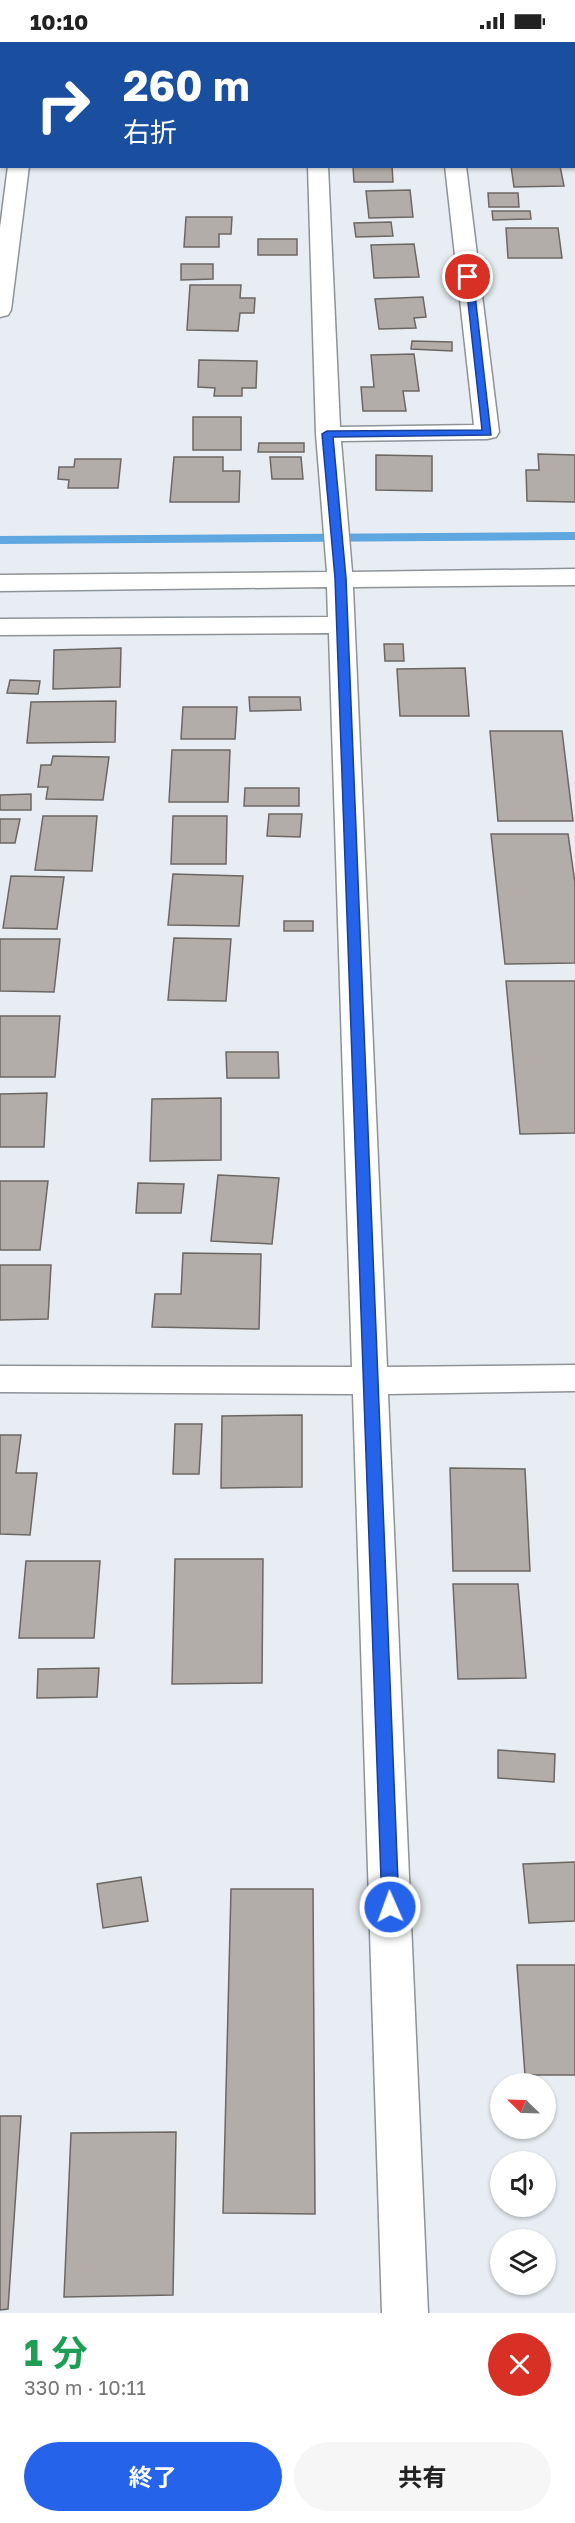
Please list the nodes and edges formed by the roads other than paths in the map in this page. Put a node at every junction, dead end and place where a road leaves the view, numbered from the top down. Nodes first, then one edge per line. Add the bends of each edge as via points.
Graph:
1 (19, 168) edge
2 (318, 168) edge
3 (455, 168) edge
4 (0, 310) edge
5 (327, 434) junction
6 (575, 577) edge
7 (340, 578) junction
8 (0, 583) edge
9 (340, 624) junction
10 (0, 627) edge
11 (575, 1378) edge
12 (0, 1379) edge
13 (371, 1381) junction
14 (405, 2313) edge

1 - 4 street
2 - 5 street
3 - 5 street via 487,432
5 - 7 street
6 - 7 street
7 - 8 street
7 - 9 street
9 - 10 street
9 - 13 street
11 - 13 street
12 - 13 street
13 - 14 street

